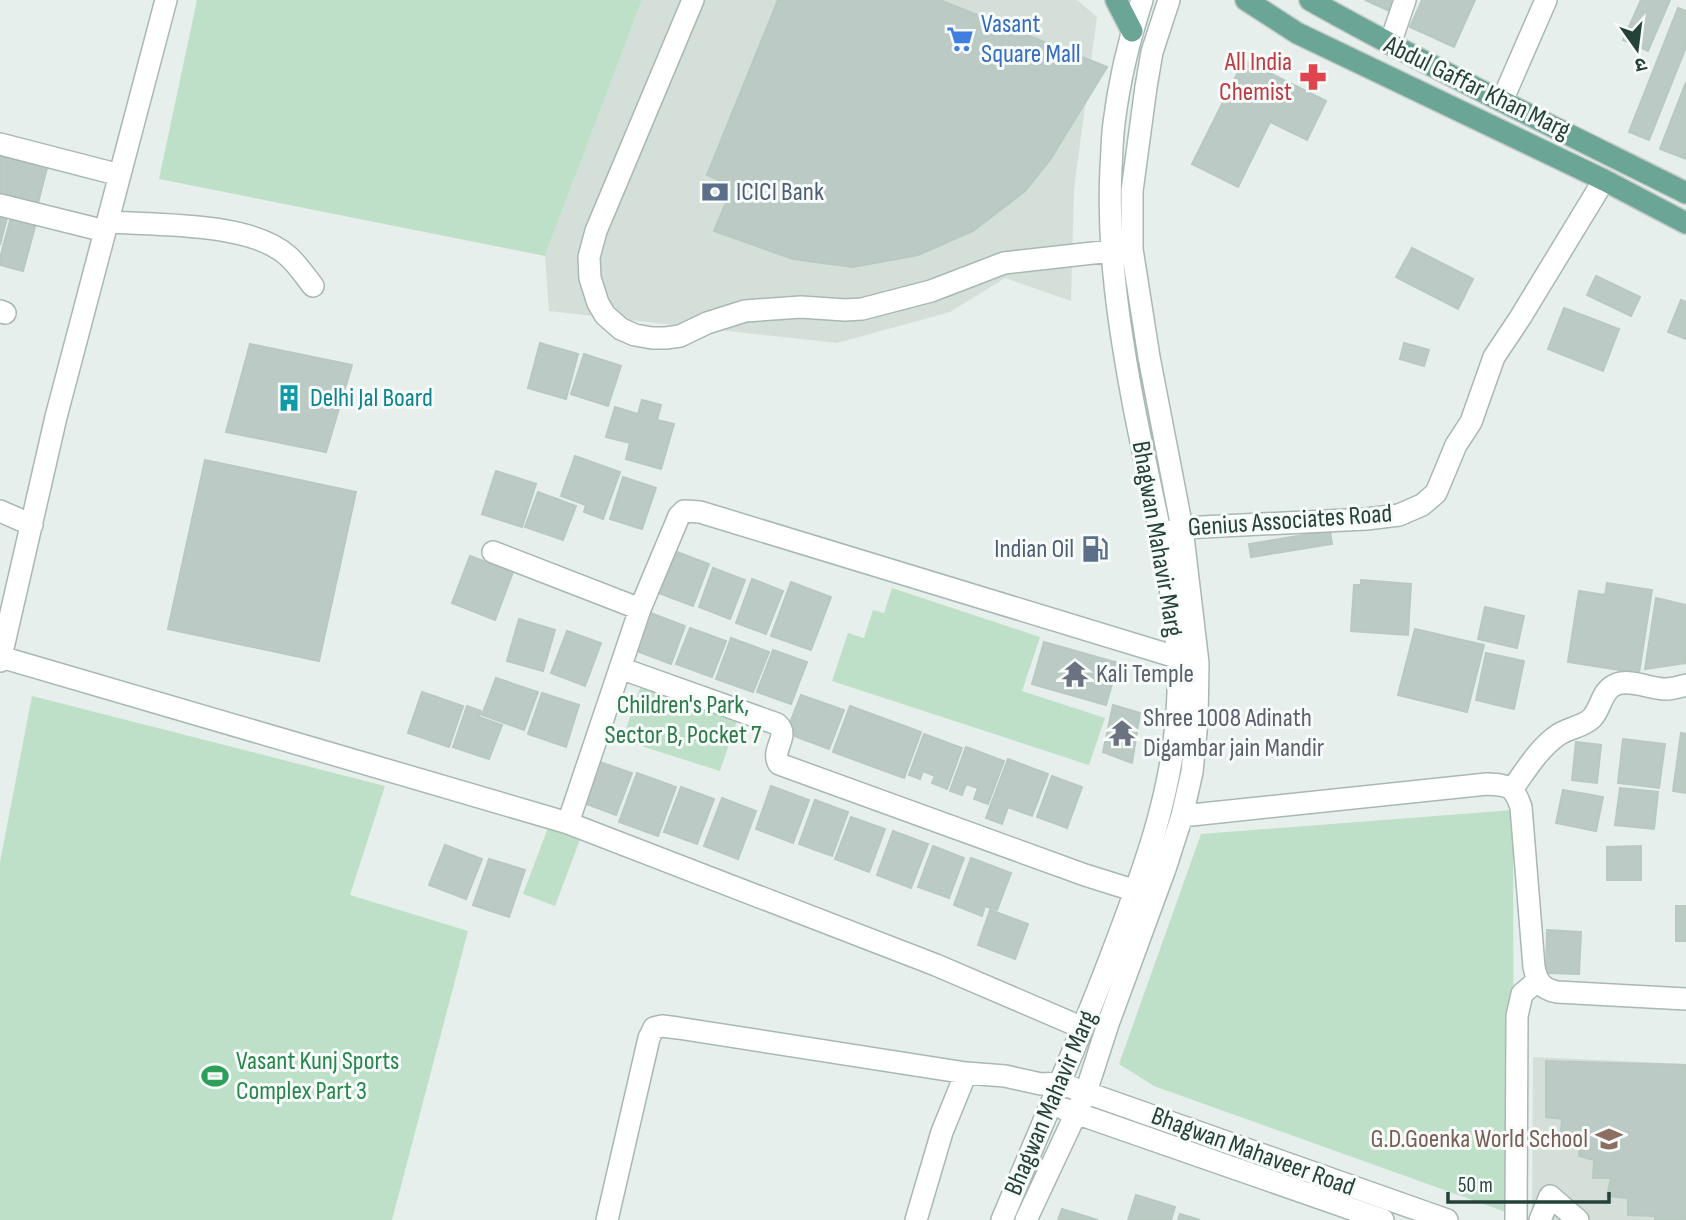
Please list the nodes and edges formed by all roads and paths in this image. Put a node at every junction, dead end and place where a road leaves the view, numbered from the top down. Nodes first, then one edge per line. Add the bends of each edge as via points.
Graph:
1 (693, 0) edge
2 (1116, 0) edge
3 (1142, 0) edge
4 (1169, 0) edge
5 (1246, 0) edge
6 (1310, 0) edge
7 (1405, 0) edge
8 (1546, 0) edge
9 (164, 1) edge
10 (1132, 31) junction
11 (1390, 44) junction
12 (1502, 101) junction
13 (0, 144) edge
14 (120, 175) junction
15 (1604, 180) junction
16 (1686, 193) edge
17 (0, 205) edge
18 (1686, 223) edge
19 (106, 227) junction
20 (1111, 251) junction
21 (313, 286) dead end
22 (0, 510) edge
23 (32, 525) junction
24 (1182, 528) junction
25 (1161, 535) junction
26 (492, 552) dead end
27 (640, 609) junction
28 (1176, 657) junction
29 (1, 659) edge
30 (620, 668) junction
31 (1686, 684) edge
32 (1513, 788) junction
33 (1182, 816) junction
34 (568, 823) junction
35 (1136, 891) junction
36 (1537, 981) junction
37 (1686, 999) edge
38 (1083, 1028) junction
39 (966, 1073) junction
40 (1059, 1083) junction
41 (1086, 1092) junction
42 (1051, 1105) junction
43 (1077, 1114) junction
44 (607, 1220) edge
45 (916, 1220) edge
46 (1002, 1220) edge
47 (1026, 1220) edge
48 (1383, 1220) edge
49 (1447, 1220) edge
50 (1516, 1220) edge
51 (1541, 1220) edge
52 (1578, 1220) edge

1 - 20 street via 596,230 589,257 598,303 621,329 666,338 745,311 862,309 932,291 1004,263
2 - 10 main road
3 - 10 street, Bhagwan Mahavir Marg
4 - 24 street, Bhagwan Mahavir Marg via 1152,52 1144,100 1132,191 1132,249
5 - 15 main road, Abdul Gaffar Khan Marg via 1297,33
6 - 11 main road, Abdul Gaffar Khan Marg
7 - 11 street
8 - 12 street
9 - 14 street
10 - 20 street, Bhagwan Mahavir Marg via 1113,126
11 - 12 main road, Abdul Gaffar Khan Marg
12 - 16 main road, Abdul Gaffar Khan Marg
13 - 14 street
14 - 19 street
15 - 18 main road, Abdul Gaffar Khan Marg
15 - 24 street, Genius Associates Road via 1494,356 1471,422 1436,493 1422,505 1366,519
17 - 19 street
19 - 21 street via 221,230 250,236 288,256
19 - 23 street
20 - 25 street, Bhagwan Mahavir Marg via 1125,361
22 - 23 street
23 - 29 street
24 - 25 street, Genius Associates Road
24 - 33 street, Bhagwan Mahavir Marg via 1198,663 1198,721
25 - 28 street, Bhagwan Mahavir Marg
26 - 27 street
27 - 28 street via 679,516 693,510
27 - 30 street
28 - 35 street, Bhagwan Mahavir Marg via 1172,765
29 - 34 street
30 - 34 street
30 - 35 street via 776,723 783,732 775,757 779,764
31 - 32 street via 1668,689 1623,683 1608,689 1592,718 1560,733
32 - 33 street via 1487,784
32 - 36 street via 1521,807
33 - 41 street, Bhagwan Mahavir Marg
34 - 38 street via 936,965
35 - 38 street, Bhagwan Mahavir Marg
36 - 37 street via 1557,992
36 - 50 street via 1522,994 1517,1016
38 - 40 street, Bhagwan Mahavir Marg
39 - 40 street, Bhagwan Mahaveer Road
39 - 44 street, Bhagwan Mahaveer Road via 678,1028 653,1028
39 - 45 street via 942,1132
40 - 41 street, Bhagwan Mahaveer Road
40 - 42 street, Bhagwan Mahavir Marg
41 - 43 street, Bhagwan Mahavir Marg
41 - 49 street, Bhagwan Mahaveer Road
42 - 43 street, Bhagwan Mahaveer Road
42 - 46 street, Bhagwan Mahavir Marg
43 - 47 street, Bhagwan Mahavir Marg
43 - 48 street, Bhagwan Mahaveer Road
51 - 52 street via 1550,1196

